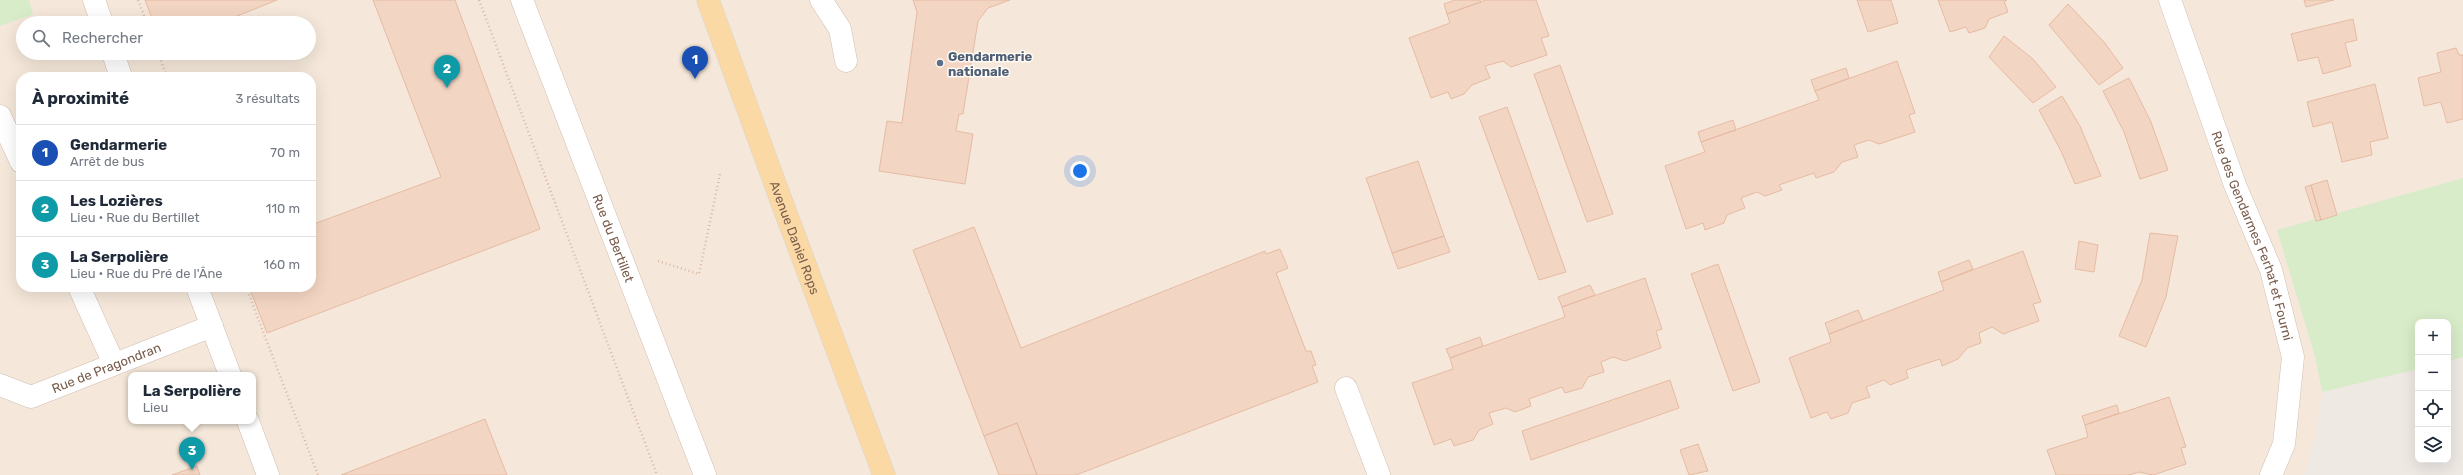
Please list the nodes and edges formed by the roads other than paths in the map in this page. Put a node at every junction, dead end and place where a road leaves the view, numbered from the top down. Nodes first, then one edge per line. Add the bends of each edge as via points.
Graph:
1 (94, 0) edge
2 (522, 0) edge
3 (708, 0) edge
4 (821, 0) edge
5 (2170, 0) edge
6 (100, 16) edge
7 (115, 60) edge
8 (846, 61) dead end
9 (119, 72) edge
10 (0, 116) edge
11 (16, 151) edge
12 (81, 292) edge
13 (200, 292) edge
14 (212, 326) junction
15 (114, 364) junction
16 (229, 372) edge
17 (0, 386) edge
18 (1346, 388) dead end
19 (249, 424) edge
20 (268, 475) edge
21 (705, 475) edge
22 (884, 475) edge
23 (1378, 475) edge
24 (2272, 475) edge

1 - 6 street
2 - 21 street, Rue du Bertillet
3 - 22 main road, Avenue Daniel Rops
4 - 8 street via 840,28
5 - 24 street, Rue des Gendarmes Ferhat et Fourni via 2235,185 2271,270 2293,357 2284,444
7 - 9 street
10 - 11 street
12 - 15 street
13 - 14 street
14 - 15 street, Rue de Pragondran
14 - 16 street
15 - 17 street, Rue de Pragondran via 31,397
18 - 23 street
19 - 20 street

